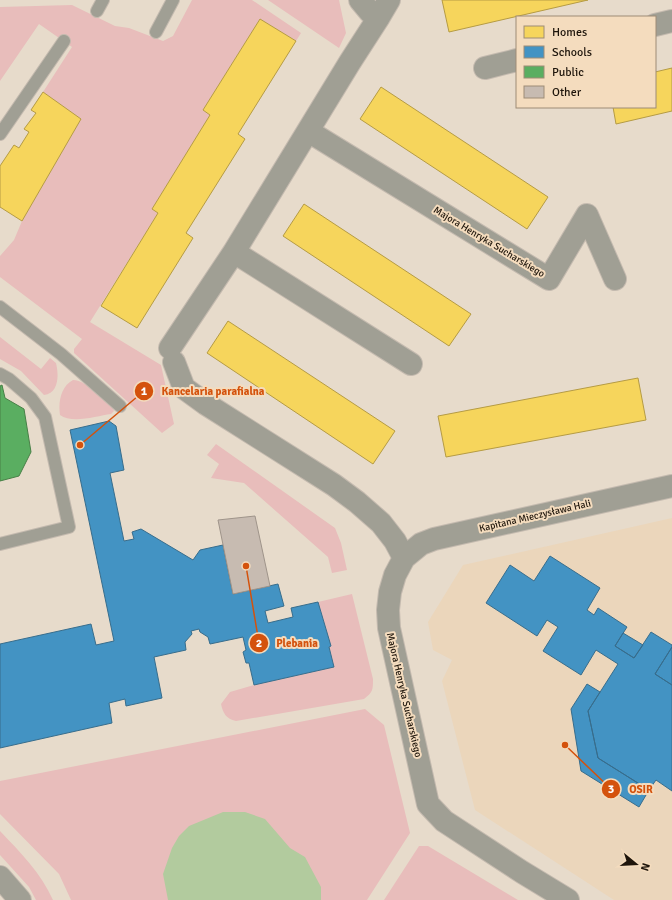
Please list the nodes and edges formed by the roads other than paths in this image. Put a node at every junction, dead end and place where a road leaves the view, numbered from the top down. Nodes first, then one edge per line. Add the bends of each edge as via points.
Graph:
1 (173, 0) edge
2 (360, 0) edge
3 (384, 9) edge
4 (672, 21) edge
5 (656, 26) edge
6 (156, 32) dead end
7 (64, 41) dead end
8 (516, 60) edge
9 (485, 68) dead end
10 (308, 131) junction
11 (0, 134) edge
12 (234, 252) junction
13 (615, 279) dead end
14 (0, 307) edge
15 (410, 364) dead end
16 (0, 374) edge
17 (120, 406) dead end
18 (672, 486) edge
19 (0, 544) edge
20 (404, 558) junction
21 (0, 877) edge
22 (20, 900) edge
23 (568, 900) edge

1 - 6 lane
2 - 3 street via 370,12
3 - 10 street
4 - 5 street
7 - 11 lane
8 - 9 street
10 - 12 street
10 - 13 street, Majora Henryka Sucharskiego via 549,279 587,215
12 - 15 street
12 - 20 street via 172,355 184,388 357,502 381,522
14 - 17 lane
16 - 19 lane via 31,398 45,417 69,527
18 - 20 street, Kapitana Mieczysława Hali via 434,539 421,544
20 - 23 street, Majora Henryka Sucharskiego via 390,592 389,628 428,804 444,821
21 - 22 street

